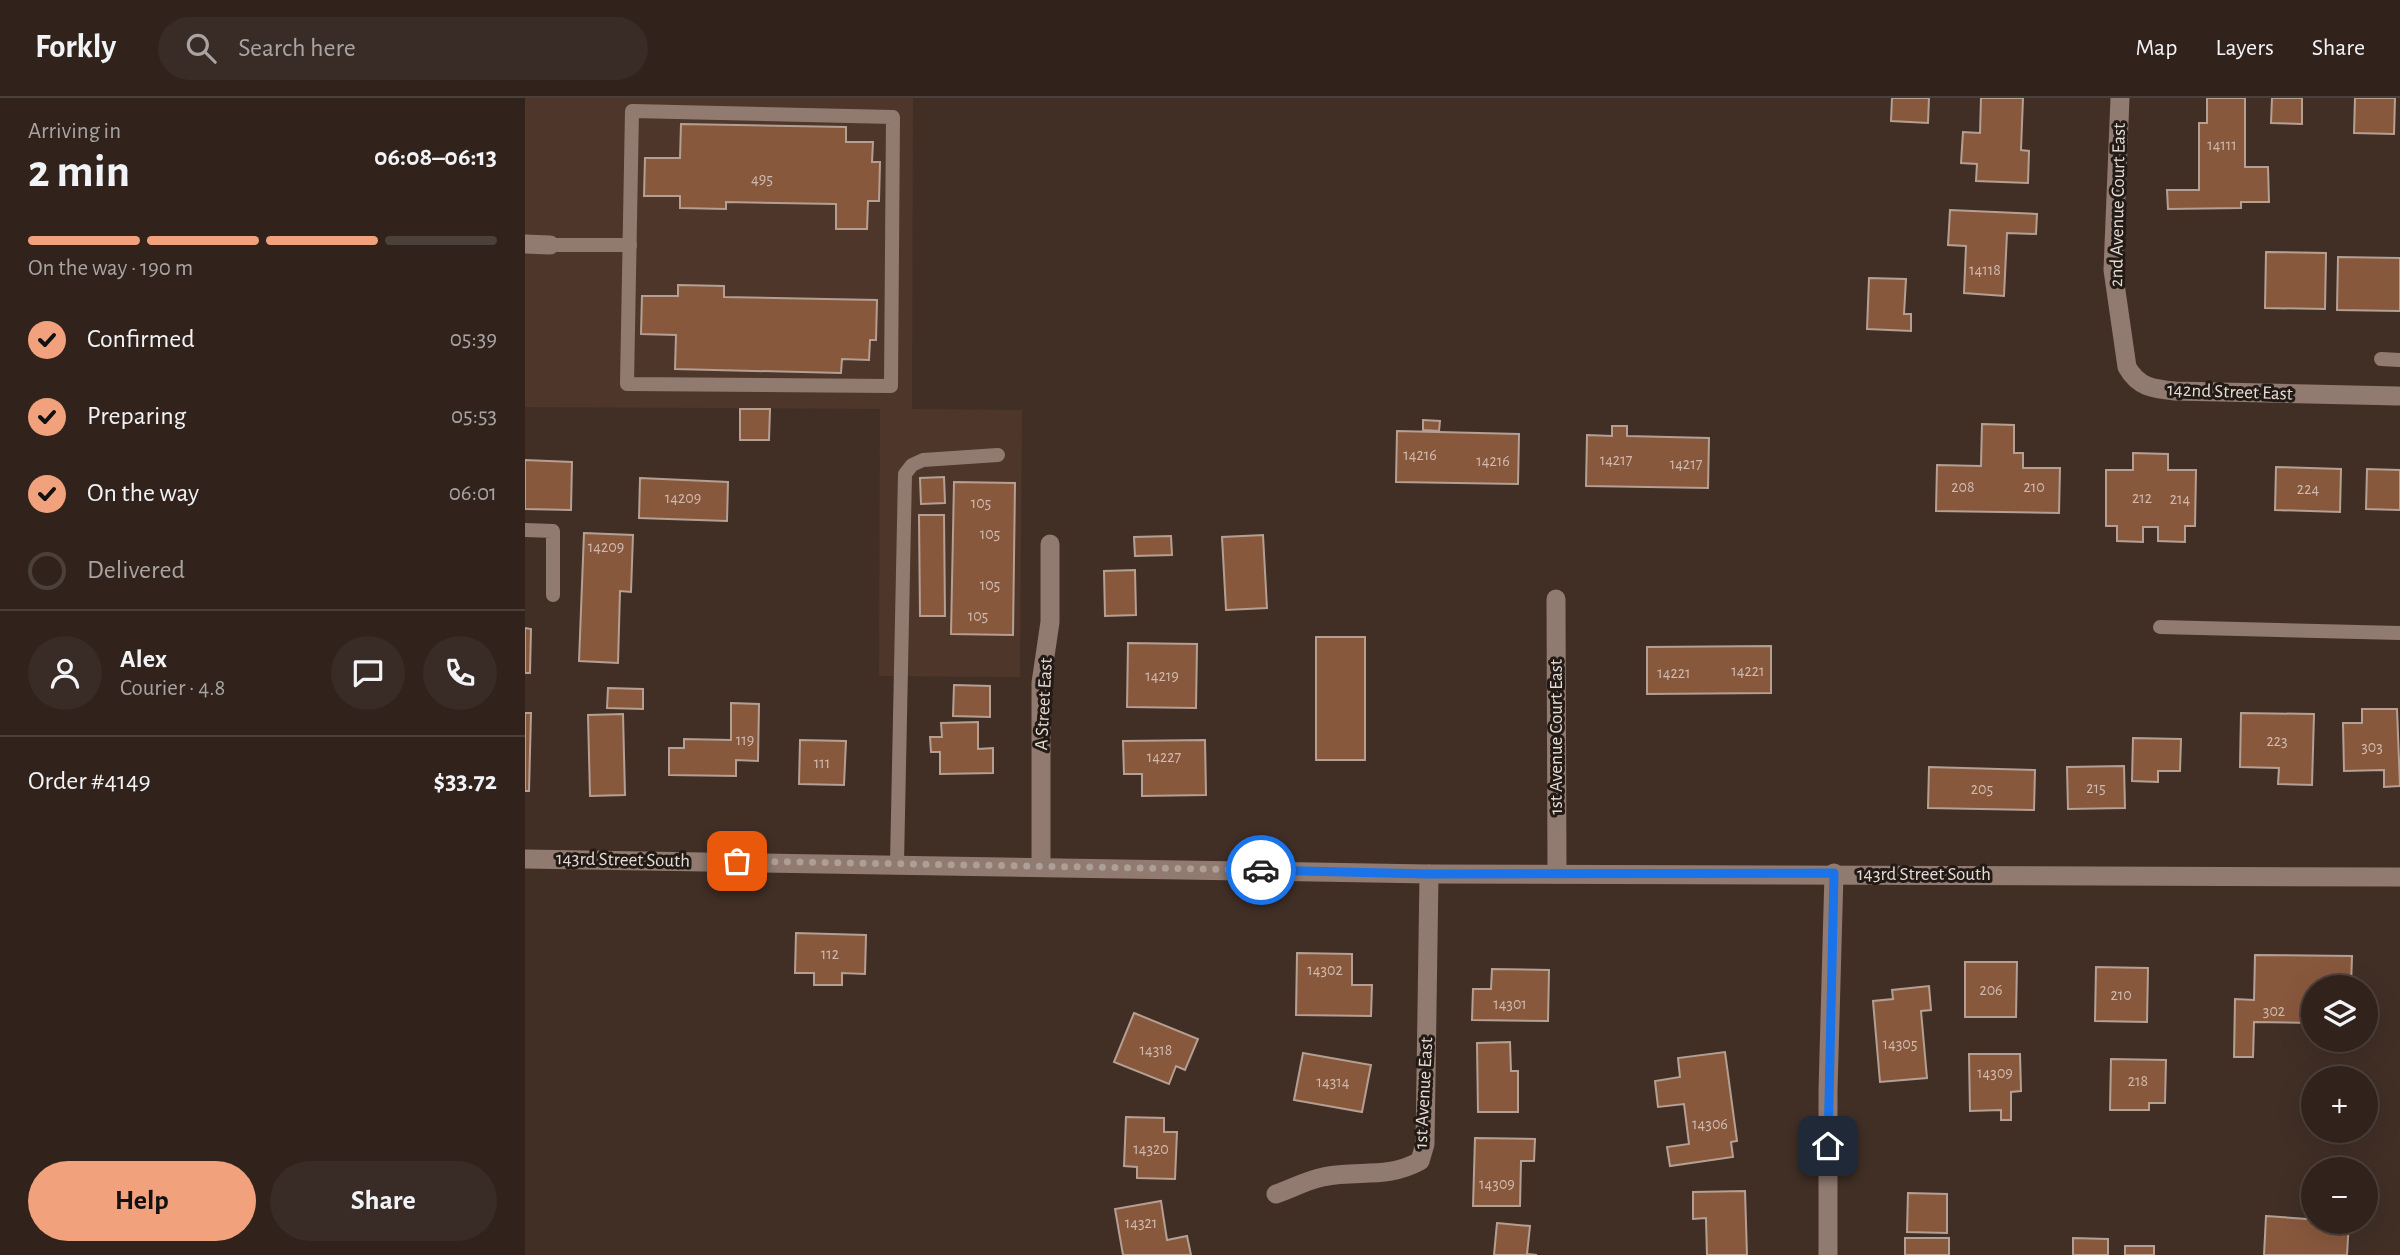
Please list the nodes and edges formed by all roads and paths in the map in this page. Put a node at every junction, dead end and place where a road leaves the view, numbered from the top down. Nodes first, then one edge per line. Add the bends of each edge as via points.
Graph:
1 (2120, 98) edge
2 (525, 244) edge
3 (550, 245) joint
4 (630, 245) junction
5 (2118, 313) joint
6 (2381, 359) dead end
7 (2400, 360) edge
8 (2398, 396) dead end
9 (998, 454) dead end
10 (525, 530) edge
11 (1050, 544) dead end
12 (553, 595) dead end
13 (1556, 599) dead end
14 (2160, 627) dead end
15 (2400, 632) edge
16 (525, 859) edge
17 (897, 863) junction
18 (1041, 865) junction
19 (1834, 873) junction
20 (1429, 874) junction
21 (1557, 874) junction
22 (2400, 877) edge
23 (1276, 1194) dead end
24 (1829, 1255) edge

1 - 5 street, 2nd Avenue Court East via 2113,270
2 - 3 street
3 - 4 lane
4 - 4 lane via 627,384 891,386 893,117 632,111
5 - 8 street, 142nd Street East via 2127,367 2135,381 2153,389
6 - 7 lane
9 - 17 lane via 923,460 905,474
10 - 12 lane via 554,531
11 - 18 street, A Street East via 1050,622 1041,683
13 - 21 street, 1st Avenue Court East
14 - 15 lane
16 - 17 street, 143rd Street South
17 - 18 street, 143rd Street South
18 - 20 street, 143rd Street South
19 - 21 street, 143rd Street South
19 - 22 street, 143rd Street South
19 - 24 street
20 - 21 street, 143rd Street South
20 - 23 street, 1st Avenue East via 1425,1144 1420,1161 1403,1170 1371,1176 1323,1177

